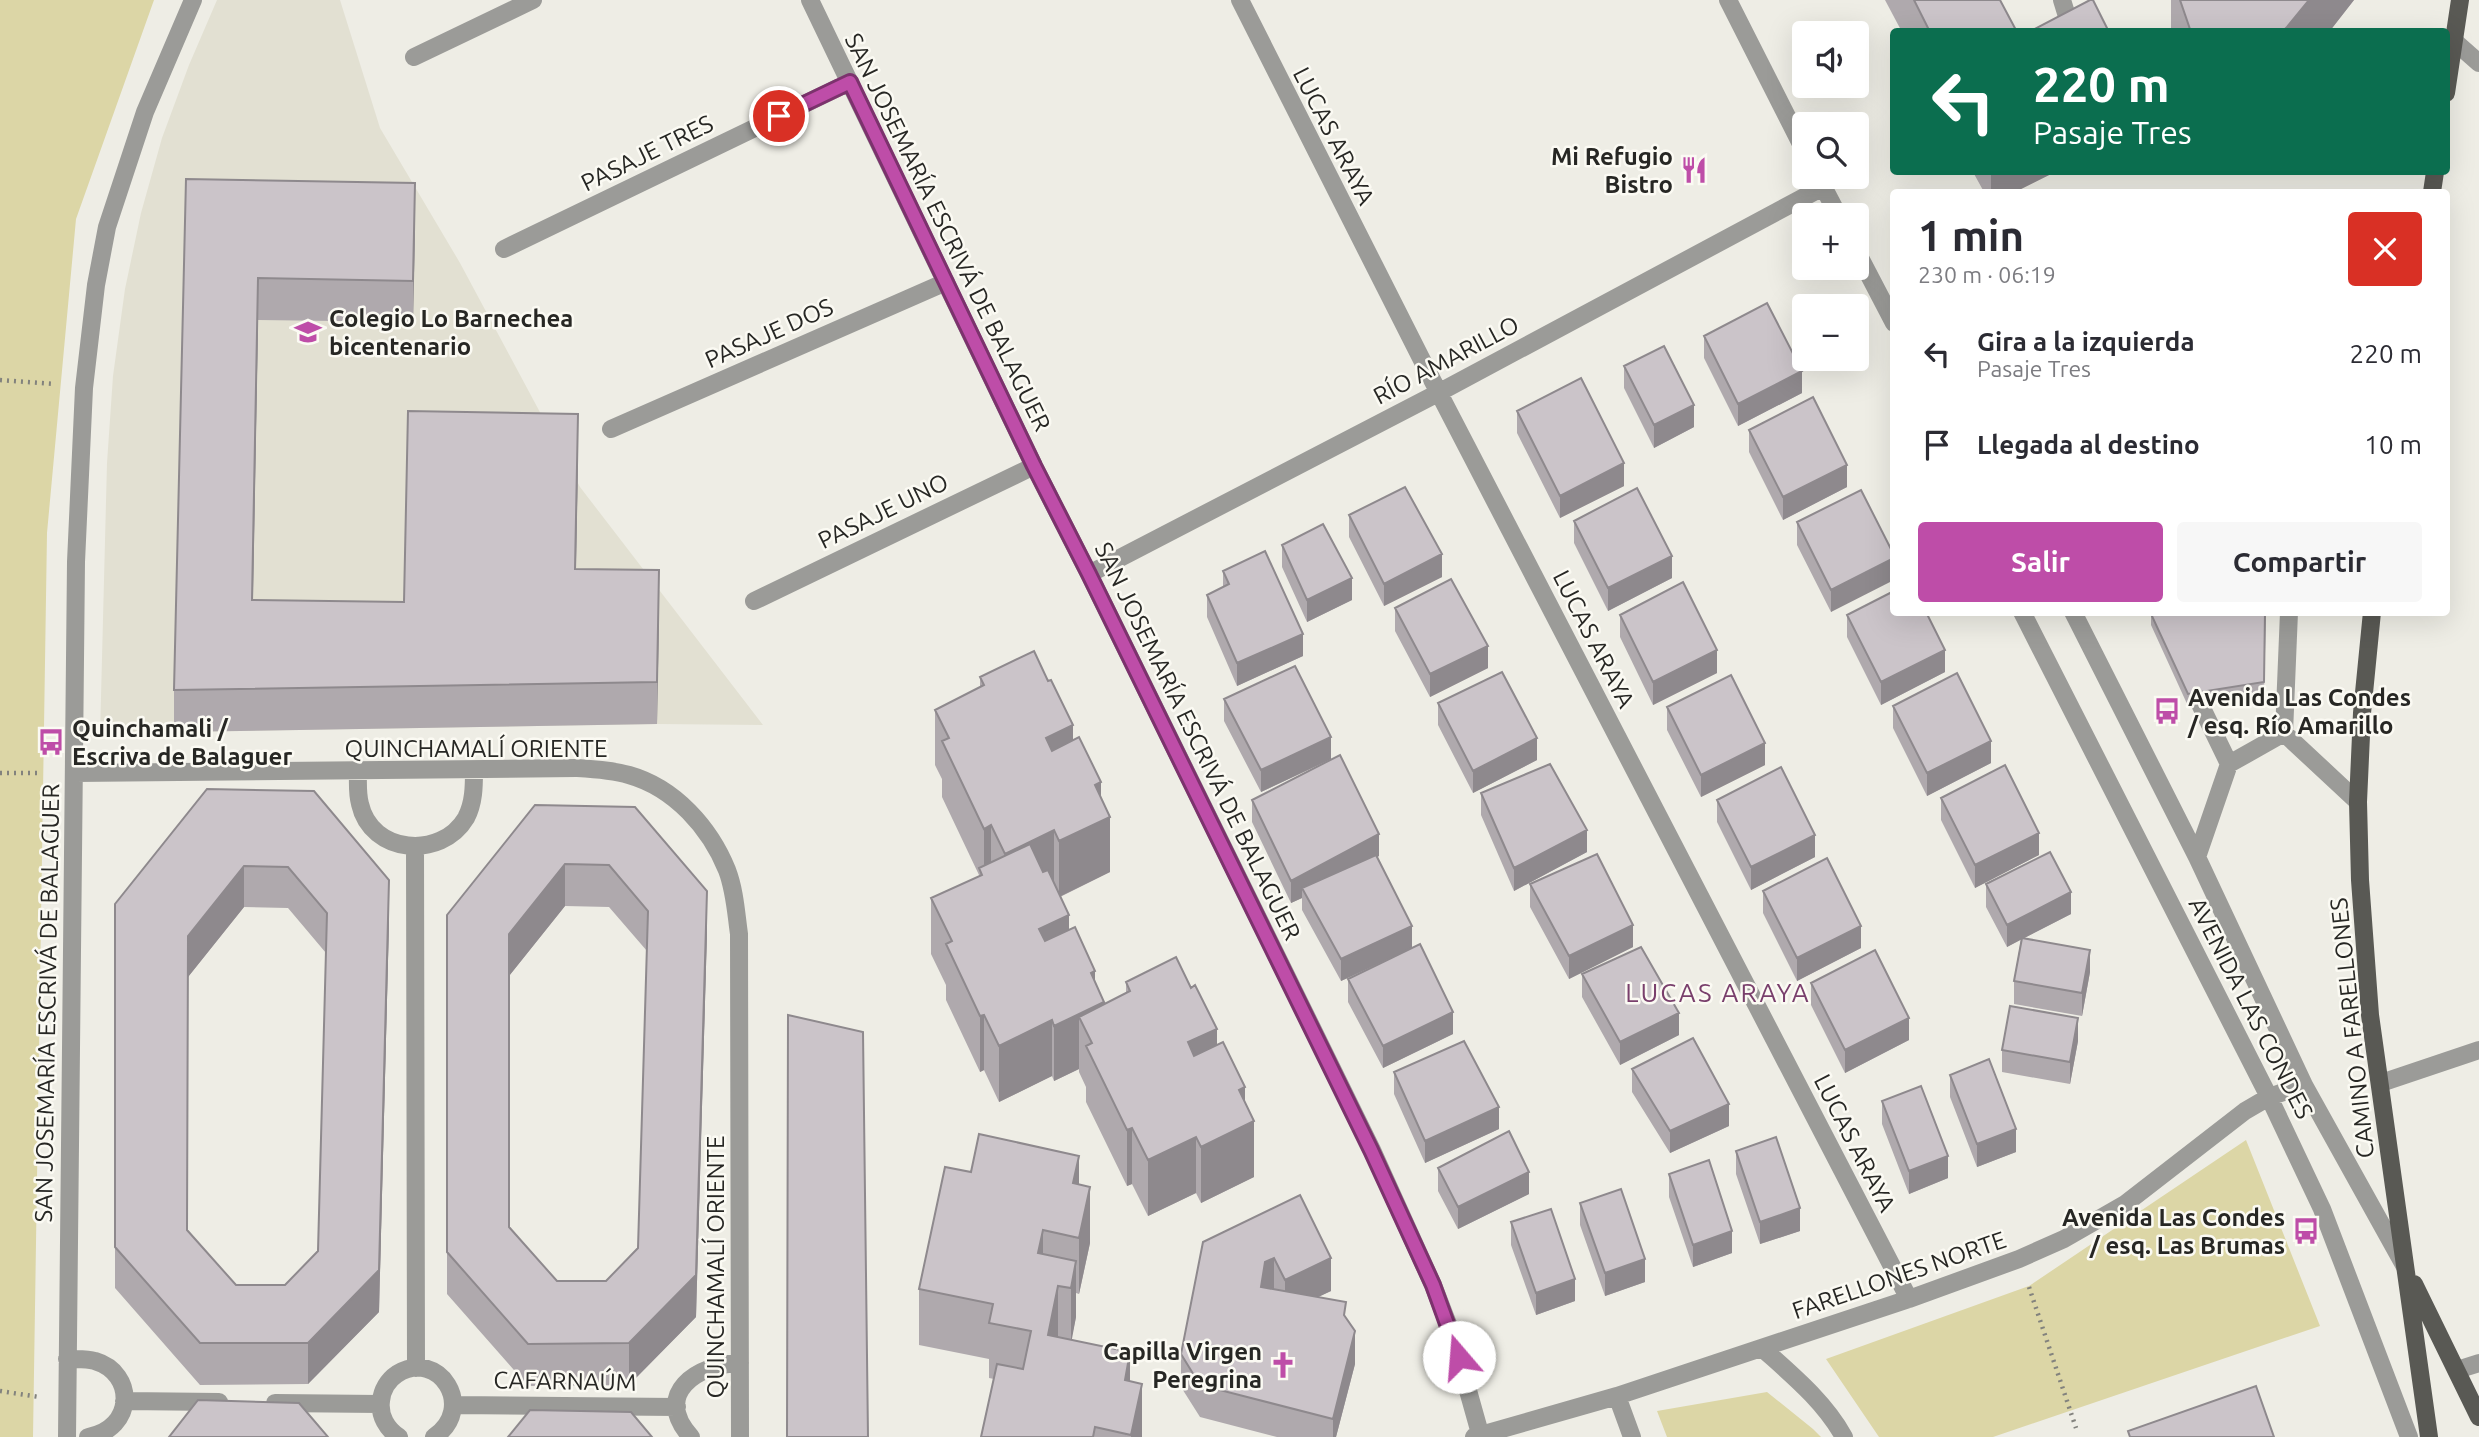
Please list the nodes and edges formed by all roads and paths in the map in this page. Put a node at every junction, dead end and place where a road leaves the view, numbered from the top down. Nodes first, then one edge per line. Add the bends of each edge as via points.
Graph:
1 (193, 0) edge
2 (533, 0) edge
3 (810, 0) edge
4 (1240, 0) edge
5 (1728, 0) edge
6 (2062, 0) edge
7 (2460, 0) edge
8 (2070, 26) edge
9 (2454, 41) junction
10 (414, 57) dead end
11 (2479, 63) edge
12 (2450, 67) edge
13 (850, 82) junction
14 (1792, 126) edge
15 (1808, 189) edge
16 (504, 249) dead end
17 (1869, 275) edge
18 (946, 282) junction
19 (1890, 315) edge
20 (0, 380) edge
21 (84, 388) junction
22 (1438, 393) junction
23 (611, 429) dead end
24 (1034, 466) junction
25 (1089, 574) junction
26 (754, 601) dead end
27 (2024, 616) edge
28 (2075, 616) edge
29 (2289, 616) edge
30 (2372, 616) edge
31 (2200, 704) edge
32 (2284, 733) junction
33 (2229, 764) junction
34 (474, 770) junction
35 (358, 771) junction
36 (0, 773) edge
37 (75, 773) junction
38 (2358, 802) junction
39 (415, 847) junction
40 (2197, 857) junction
41 (2479, 1050) edge
42 (2381, 1083) junction
43 (2304, 1085) junction
44 (2269, 1097) junction
45 (2019, 1259) junction
46 (2408, 1272) junction
47 (1909, 1299) junction
48 (1762, 1348) junction
49 (67, 1359) junction
50 (740, 1363) junction
51 (2479, 1363) edge
52 (416, 1368) junction
53 (2457, 1370) junction
54 (1616, 1396) junction
55 (124, 1401) junction
56 (232, 1402) edge
57 (259, 1403) edge
58 (380, 1404) junction
59 (454, 1405) junction
60 (677, 1407) junction
61 (2479, 1416) edge
62 (2076, 1428) dead end
63 (1478, 1436) edge
64 (67, 1437) edge
65 (88, 1437) edge
66 (399, 1437) edge
67 (434, 1437) edge
68 (691, 1437) edge
69 (740, 1437) edge
70 (1632, 1437) edge
71 (1844, 1437) edge
72 (2409, 1437) edge
73 (2429, 1437) edge

1 - 21 street, SAN JOSEMARÍA ESCRIVÁ DE BALAGUER via 145,112 107,227
2 - 10 street
3 - 13 street, SAN JOSEMARÍA ESCRIVÁ DE BALAGUER
4 - 22 street, LUCAS ARAYA
5 - 14 street
6 - 8 street
7 - 9 main road
9 - 11 street
9 - 12 main road
13 - 16 street, PASAJE TRES
13 - 18 street, SAN JOSEMARÍA ESCRIVÁ DE BALAGUER
15 - 22 street, RÍO AMARILLO
17 - 19 street
18 - 23 street, PASAJE DOS
18 - 24 street, SAN JOSEMARÍA ESCRIVÁ DE BALAGUER
20 - 21 path
21 - 37 street, SAN JOSEMARÍA ESCRIVÁ DE BALAGUER via 76,562
22 - 25 street, RÍO AMARILLO
22 - 47 street, LUCAS ARAYA
24 - 25 street, SAN JOSEMARÍA ESCRIVÁ DE BALAGUER
24 - 26 street, PASAJE UNO
25 - 63 street, SAN JOSEMARÍA ESCRIVÁ DE BALAGUER via 1402,1214 1452,1337
27 - 44 street, AVENIDA LAS CONDES
28 - 40 street, AVENIDA LAS CONDES
29 - 32 street
30 - 38 main road, CAMINO A FARELLONES
31 - 33 street
32 - 33 street
32 - 38 street
33 - 40 street
34 - 35 street, QUINCHAMALÍ ORIENTE
34 - 39 street via 472,801 458,829 445,839
34 - 50 street, QUINCHAMALÍ ORIENTE via 576,768 630,775 678,800 716,847 727,871 739,934
35 - 37 street, QUINCHAMALÍ ORIENTE
35 - 39 street via 360,805 368,822 397,844
36 - 37 path
37 - 49 street, SAN JOSEMARÍA ESCRIVÁ DE BALAGUER
38 - 42 main road, CAMINO A FARELLONES via 2370,1015
39 - 52 street
40 - 43 street, AVENIDA LAS CONDES
41 - 42 street
42 - 46 main road, CAMINO A FARELLONES
43 - 44 street, FARELLONES NORTE
43 - 46 street, AVENIDA LAS CONDES
44 - 45 street, FARELLONES NORTE via 2125,1205
44 - 72 street, AVENIDA LAS CONDES via 2322,1209
45 - 47 street, FARELLONES NORTE
45 - 62 path
46 - 53 main road, AVENIDA LAS CONDES
46 - 73 main road, CAMINO A FARELLONES
47 - 48 street, FARELLONES NORTE
48 - 54 street, FARELLONES NORTE
48 - 71 street via 1821,1404
49 - 55 street via 95,1361 112,1371
49 - 64 street, SAN JOSEMARÍA ESCRIVÁ DE BALAGUER
50 - 60 street via 710,1367 693,1376 680,1390
50 - 69 street, QUINCHAMALÍ ORIENTE
51 - 53 street
52 - 58 street via 391,1378
52 - 59 street via 443,1378
53 - 61 main road, AVENIDA LAS CONDES
54 - 63 street, FARELLONES NORTE
54 - 70 street
55 - 56 street
55 - 65 street via 112,1429
57 - 58 street
58 - 66 street via 385,1422
59 - 60 street, CAFARNAÚM
59 - 67 street via 449,1423
60 - 68 street via 678,1419

